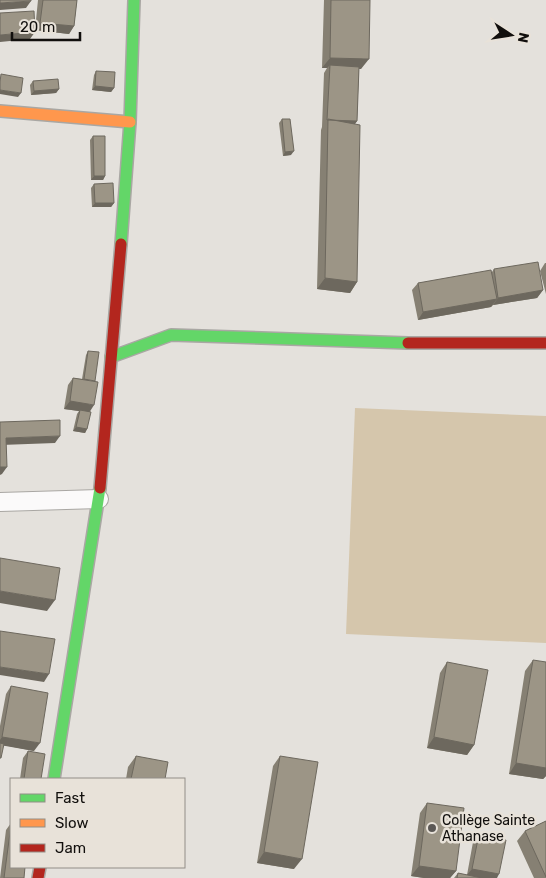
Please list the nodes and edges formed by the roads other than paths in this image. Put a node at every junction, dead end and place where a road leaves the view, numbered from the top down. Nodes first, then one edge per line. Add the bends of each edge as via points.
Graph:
1 (134, 0) edge
2 (0, 111) edge
3 (130, 122) junction
4 (546, 343) edge
5 (111, 358) junction
6 (99, 499) junction
7 (0, 502) edge
8 (54, 778) edge

1 - 3 main road
2 - 3 main road
3 - 5 main road
4 - 5 main road via 379,343 171,335
5 - 6 main road
6 - 7 street
6 - 8 main road

